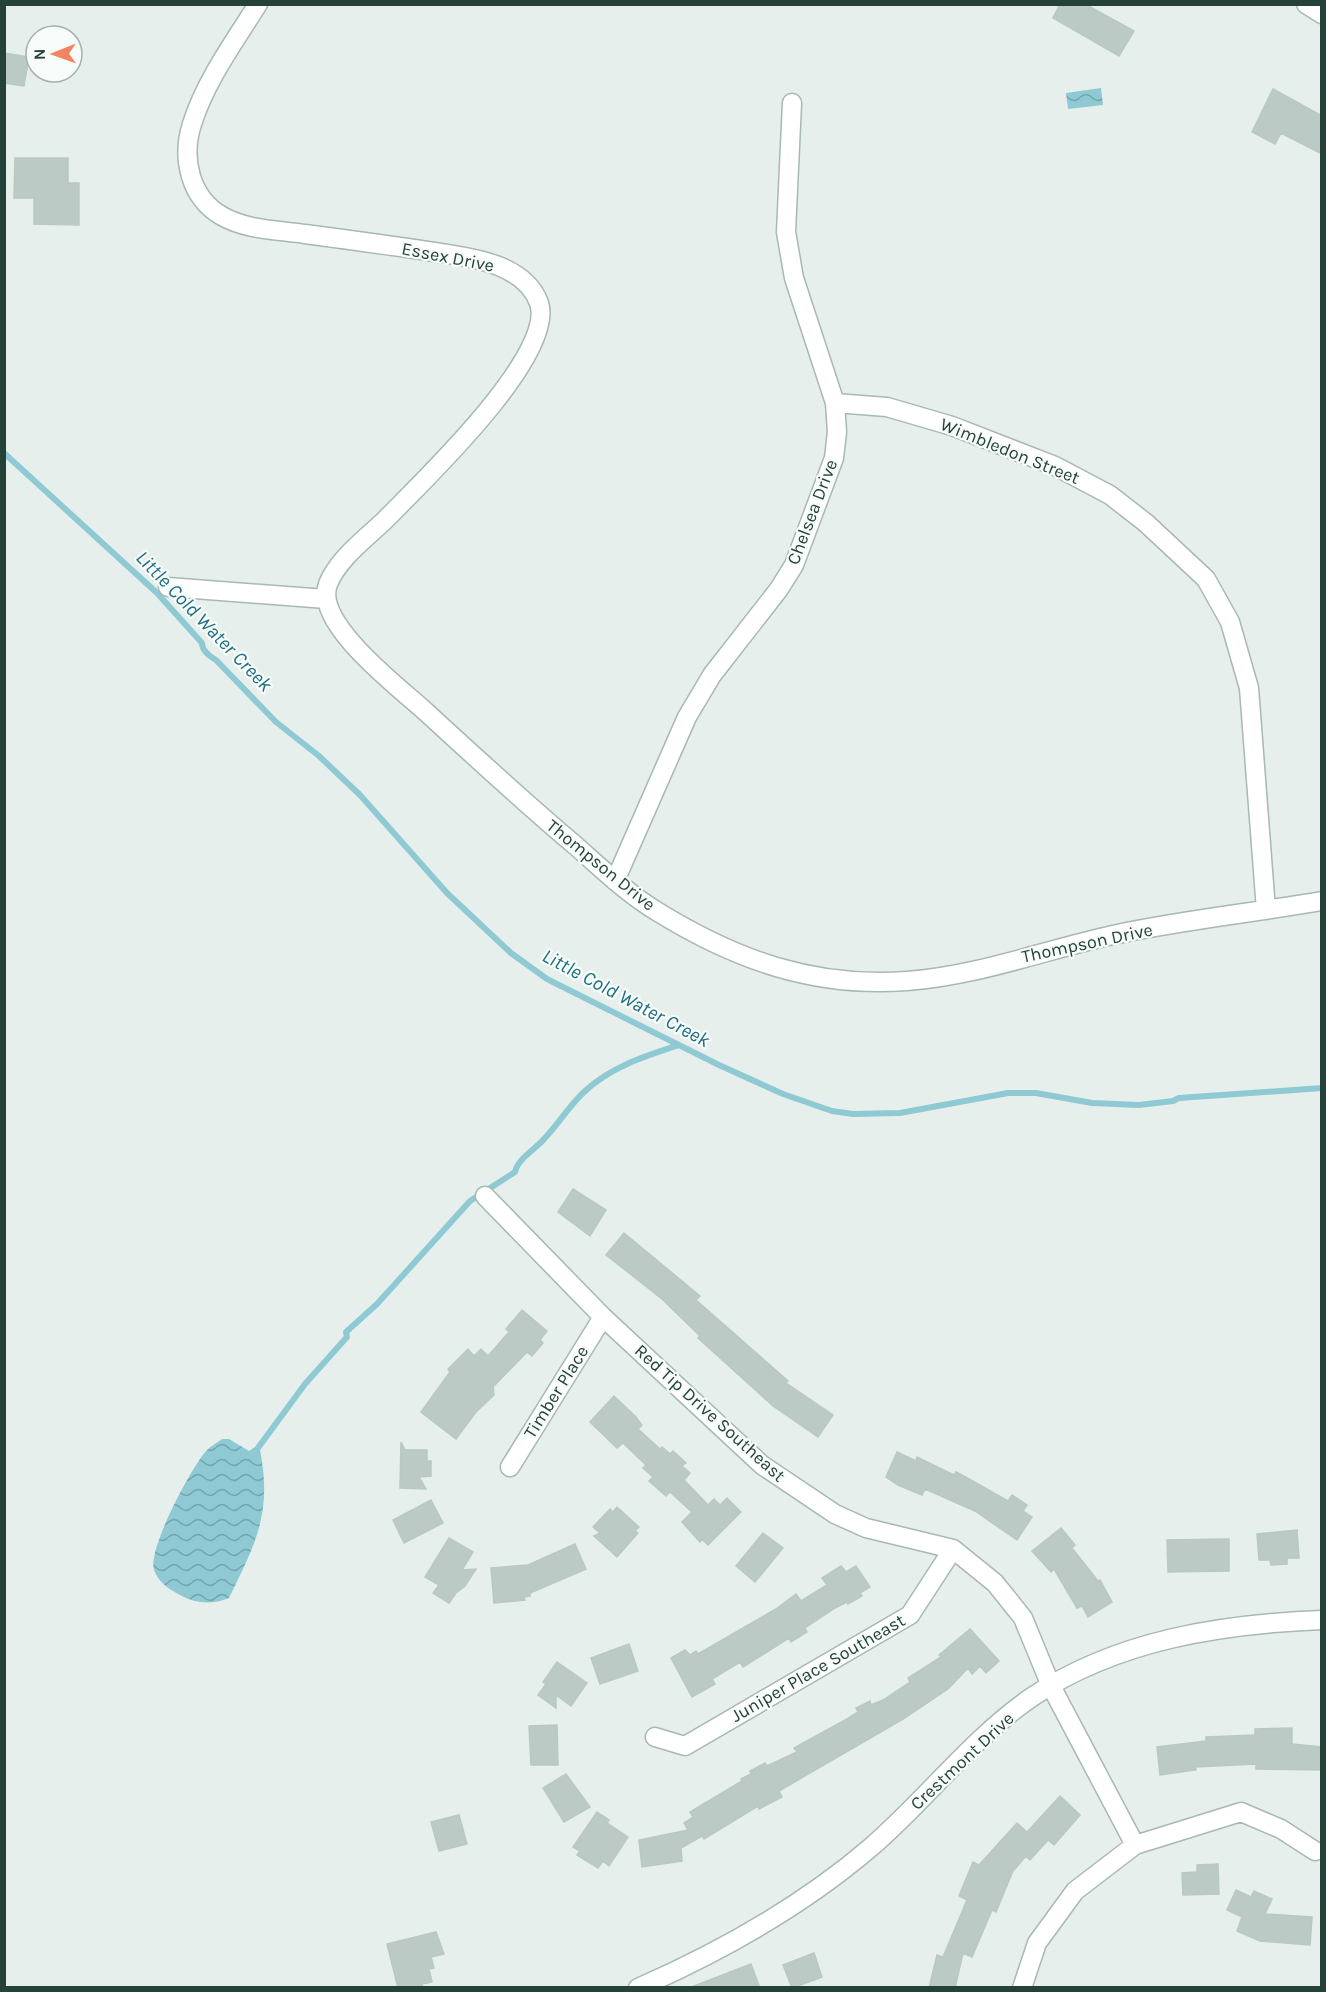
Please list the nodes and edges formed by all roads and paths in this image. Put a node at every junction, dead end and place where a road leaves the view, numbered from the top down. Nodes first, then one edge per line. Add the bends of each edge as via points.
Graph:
1 (258, 4) edge
2 (1306, 4) edge
3 (1322, 14) edge
4 (792, 102) dead end
5 (835, 403) junction
6 (168, 587) dead end
7 (326, 599) junction
8 (615, 881) junction
9 (1322, 901) edge
10 (1266, 910) junction
11 (485, 1196) dead end
12 (603, 1317) junction
13 (510, 1467) dead end
14 (953, 1549) junction
15 (1322, 1620) edge
16 (1051, 1686) junction
17 (655, 1737) dead end
18 (1135, 1845) junction
19 (1315, 1851) dead end
20 (638, 1988) edge
21 (1022, 1988) edge

1 - 7 street, Essex Drive via 207,88 190,127 188,169 204,202 220,215 254,226 463,256 500,266 525,282 540,305 540,328 517,372 436,468 346,558 328,584
2 - 3 street
4 - 5 street, Chelsea Drive via 786,189 789,255
5 - 8 street, Chelsea Drive via 834,458 805,542 778,589 712,675 687,717
5 - 10 street, Wimbledon Street via 887,407 952,426 1055,466 1110,495 1206,579 1230,622 1249,688
6 - 7 street
7 - 8 street, Thompson Drive via 330,614 360,651
8 - 10 street, Thompson Drive via 654,910 727,950 786,972 844,982 911,981 1117,934
9 - 10 street, Thompson Drive
11 - 12 street, Red Tip Drive Southeast
12 - 13 street, Timber Place
12 - 14 street, Red Tip Drive Southeast via 762,1465 799,1491 866,1528
14 - 16 street, Red Tip Drive Southeast via 995,1583 1023,1618
14 - 17 street, Juniper Place Southeast via 910,1615 685,1746
15 - 16 street, Crestmont Drive via 1173,1637 1106,1658
16 - 18 street, Red Tip Drive Southeast
16 - 20 street, Crestmont Drive via 973,1745 871,1847 839,1872 773,1918
18 - 19 street via 1241,1812 1281,1829
18 - 21 street via 1075,1891 1036,1943

